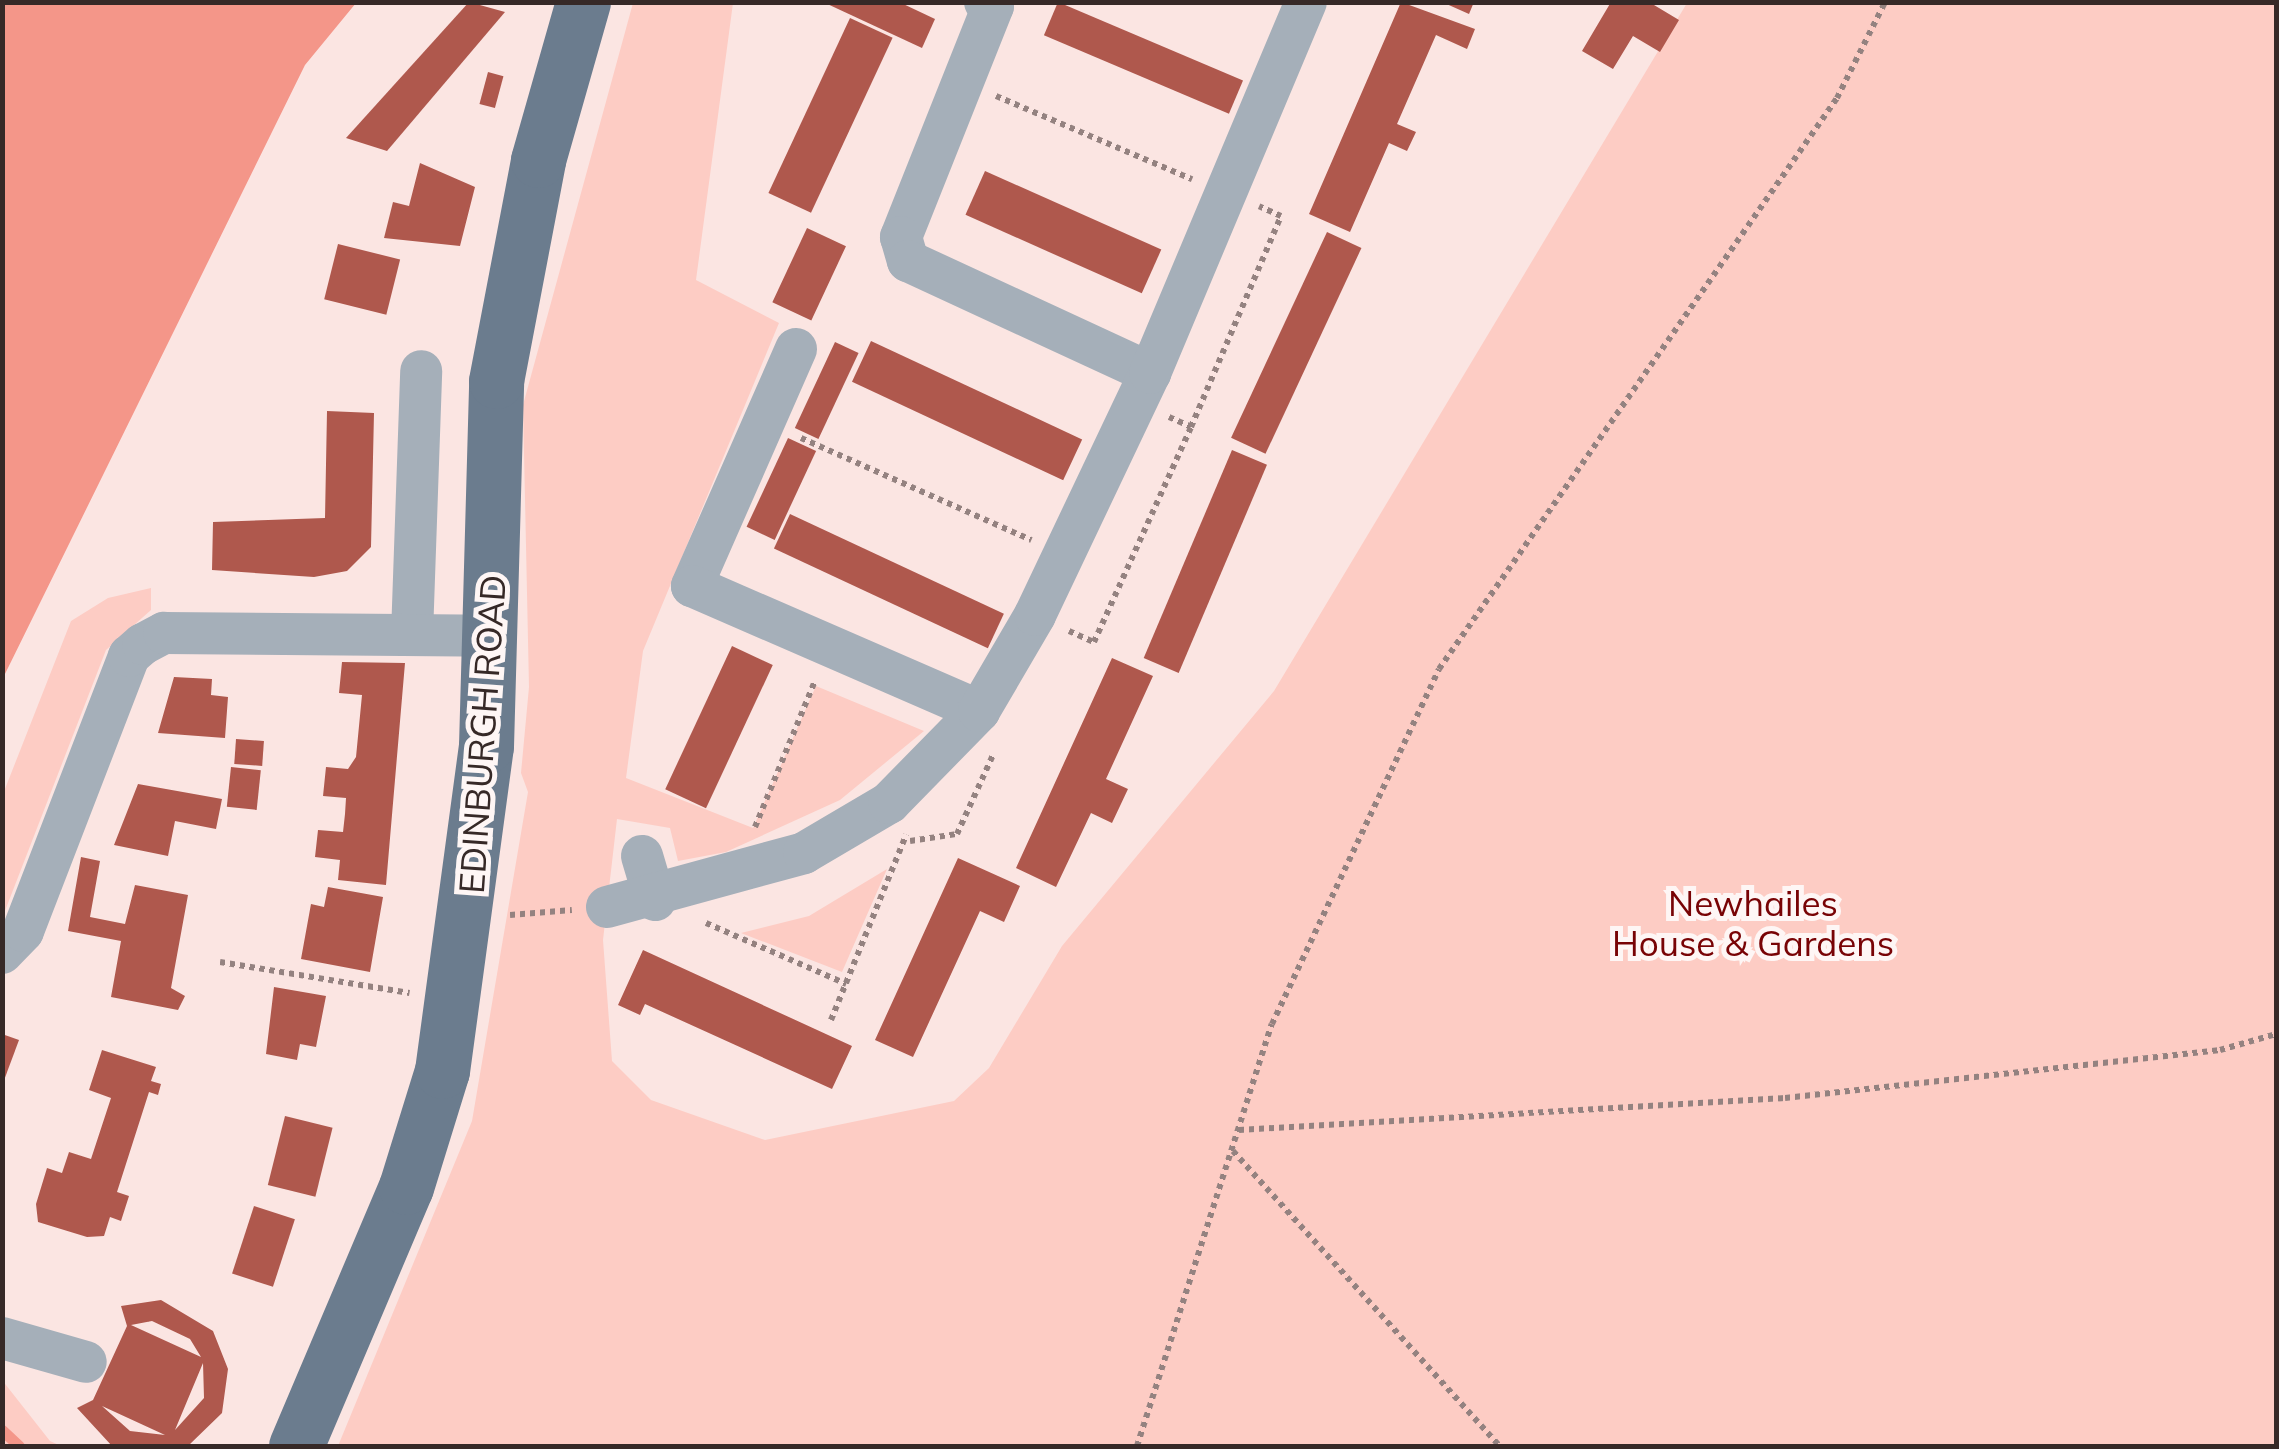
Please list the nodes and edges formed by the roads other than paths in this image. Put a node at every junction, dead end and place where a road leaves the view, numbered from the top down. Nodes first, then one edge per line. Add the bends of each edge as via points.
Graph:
1 (583, 2) edge
2 (985, 2) edge
3 (1303, 4) edge
4 (796, 349) dead end
5 (421, 371) dead end
6 (1150, 373) junction
7 (412, 635) junction
8 (492, 636) junction
9 (979, 711) junction
10 (642, 856) dead end
11 (655, 900) junction
12 (607, 906) road end
13 (2, 952) edge
14 (2, 1338) edge
15 (86, 1362) dead end
16 (296, 1446) edge

1 - 8 main road, EDINBURGH ROAD via 538,160 496,381
2 - 6 street via 993,6 901,237 908,261
3 - 6 street
4 - 9 street via 692,586
5 - 7 street
6 - 9 street via 1064,555
7 - 8 street
7 - 13 street via 164,633 143,644 129,656 23,931
8 - 16 main road, EDINBURGH ROAD via 469,918 454,1000 406,1186
9 - 11 street via 889,803 804,853
10 - 11 street
11 - 12 street
14 - 15 street

